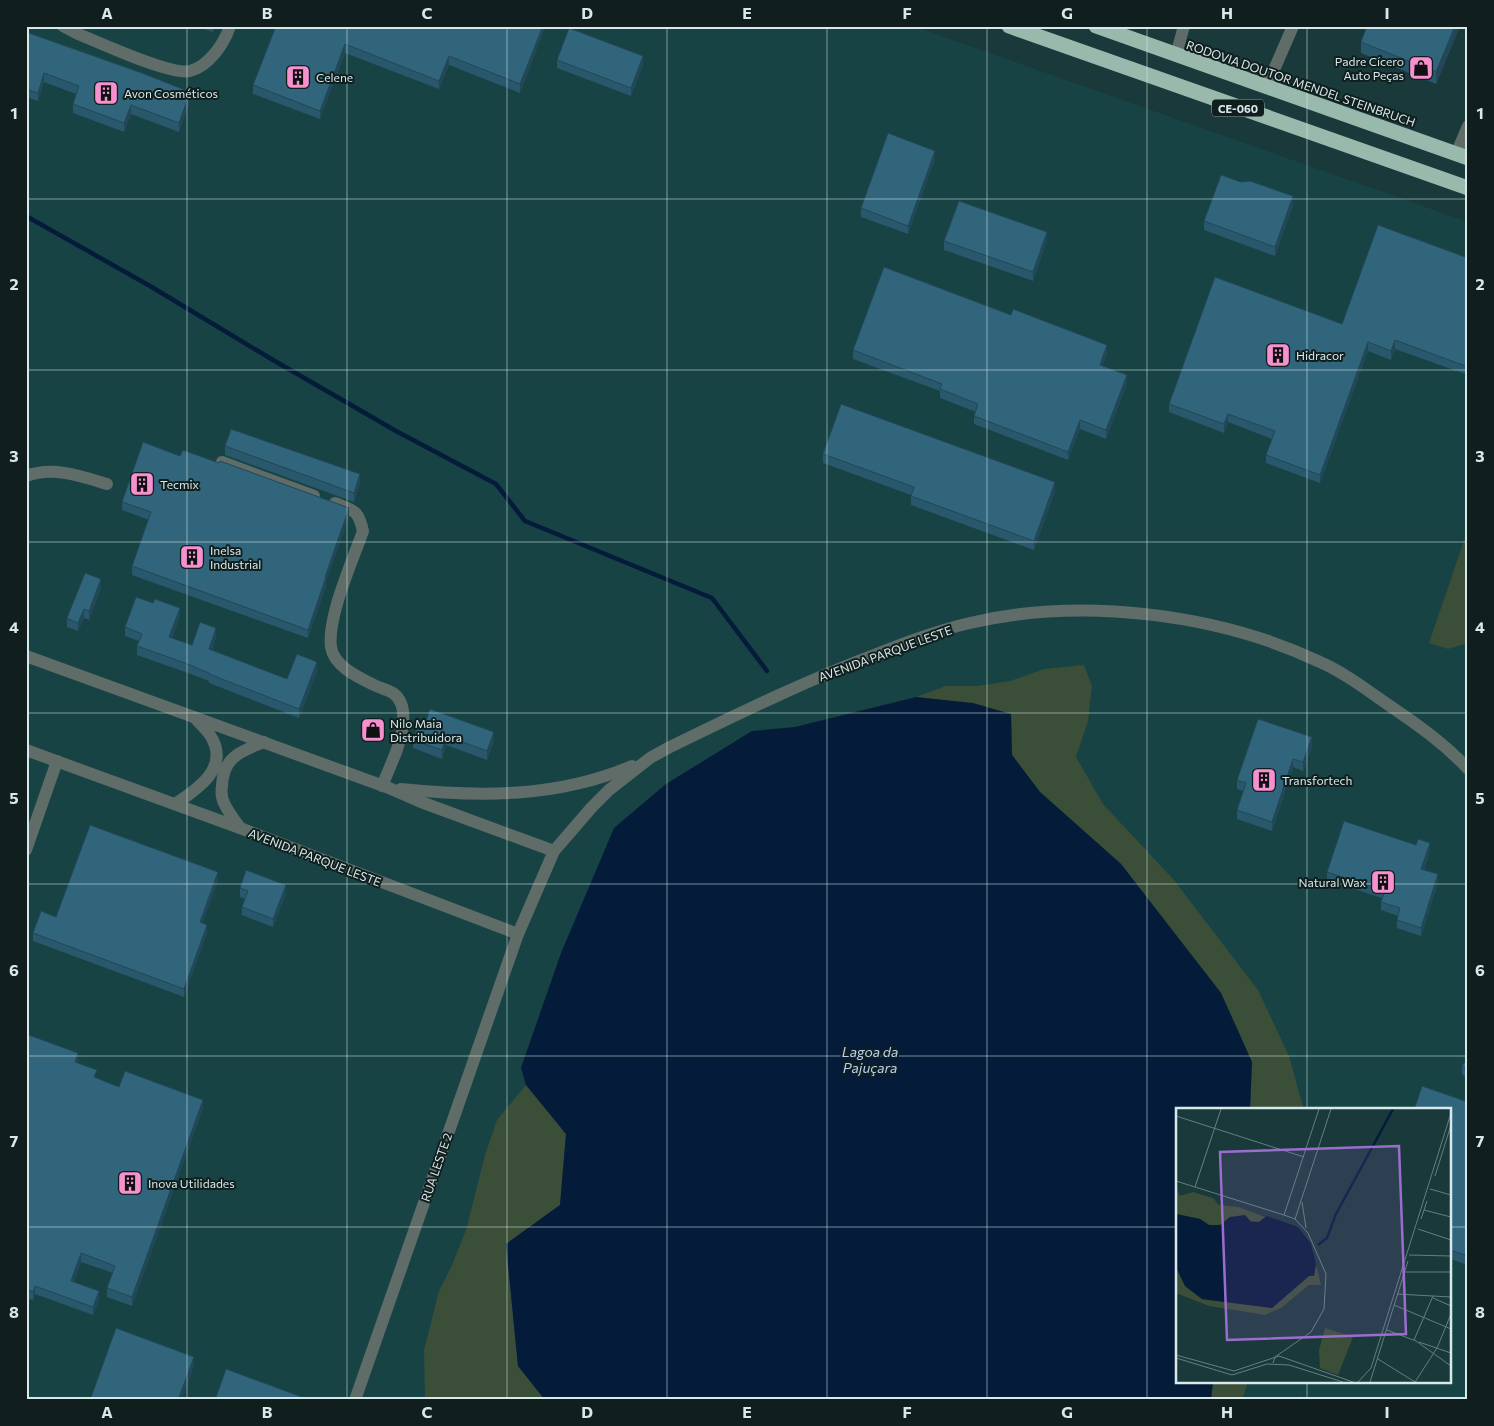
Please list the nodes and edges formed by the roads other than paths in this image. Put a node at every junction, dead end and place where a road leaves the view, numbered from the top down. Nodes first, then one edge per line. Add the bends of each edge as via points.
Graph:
1 (63, 26) edge
2 (230, 26) edge
3 (1009, 26) edge
4 (1096, 26) edge
5 (1184, 26) edge
6 (1294, 26) edge
7 (1176, 55) junction
8 (1267, 86) junction
9 (1468, 126) edge
10 (1462, 156) edge
11 (1468, 188) edge
12 (222, 462) edge
13 (26, 476) edge
14 (107, 484) dead end
15 (26, 656) edge
16 (193, 716) junction
17 (264, 742) junction
18 (26, 750) edge
19 (650, 758) junction
20 (57, 761) junction
21 (1468, 769) edge
22 (386, 787) junction
23 (175, 804) junction
24 (240, 828) junction
25 (26, 850) edge
26 (554, 852) junction
27 (518, 934) junction
28 (355, 1400) edge

1 - 2 street via 161,67 188,72 215,54
3 - 11 highway, CE-060
4 - 7 highway, RODOVIA DOUTOR MENDEL STEINBRUCH / CE-060
5 - 7 street
6 - 8 street
7 - 8 highway, RODOVIA DOUTOR MENDEL STEINBRUCH / CE-060
8 - 10 highway, RODOVIA DOUTOR MENDEL STEINBRUCH / CE-060
9 - 10 street
12 - 22 street via 356,511 361,519 363,530 335,610 331,649 348,671 394,693 401,702 404,713 401,739
13 - 14 street via 36,472 55,472 75,474
15 - 16 street
16 - 17 street
16 - 23 street via 214,743 214,767 198,789
17 - 22 street
17 - 24 street via 233,757 222,778 224,804
18 - 20 street, AVENIDA PARQUE LESTE
19 - 21 street, AVENIDA PARQUE LESTE via 793,689 935,632 1000,616 1071,610 1166,617 1280,644 1352,680 1431,735
19 - 22 street via 584,782 525,793 442,793
19 - 26 street, AVENIDA PARQUE LESTE via 604,796
20 - 23 street, AVENIDA PARQUE LESTE
20 - 25 street
22 - 26 street
23 - 24 street, AVENIDA PARQUE LESTE
24 - 27 street, AVENIDA PARQUE LESTE
26 - 27 street, AVENIDA PARQUE LESTE
27 - 28 street, RUA LESTE 2

